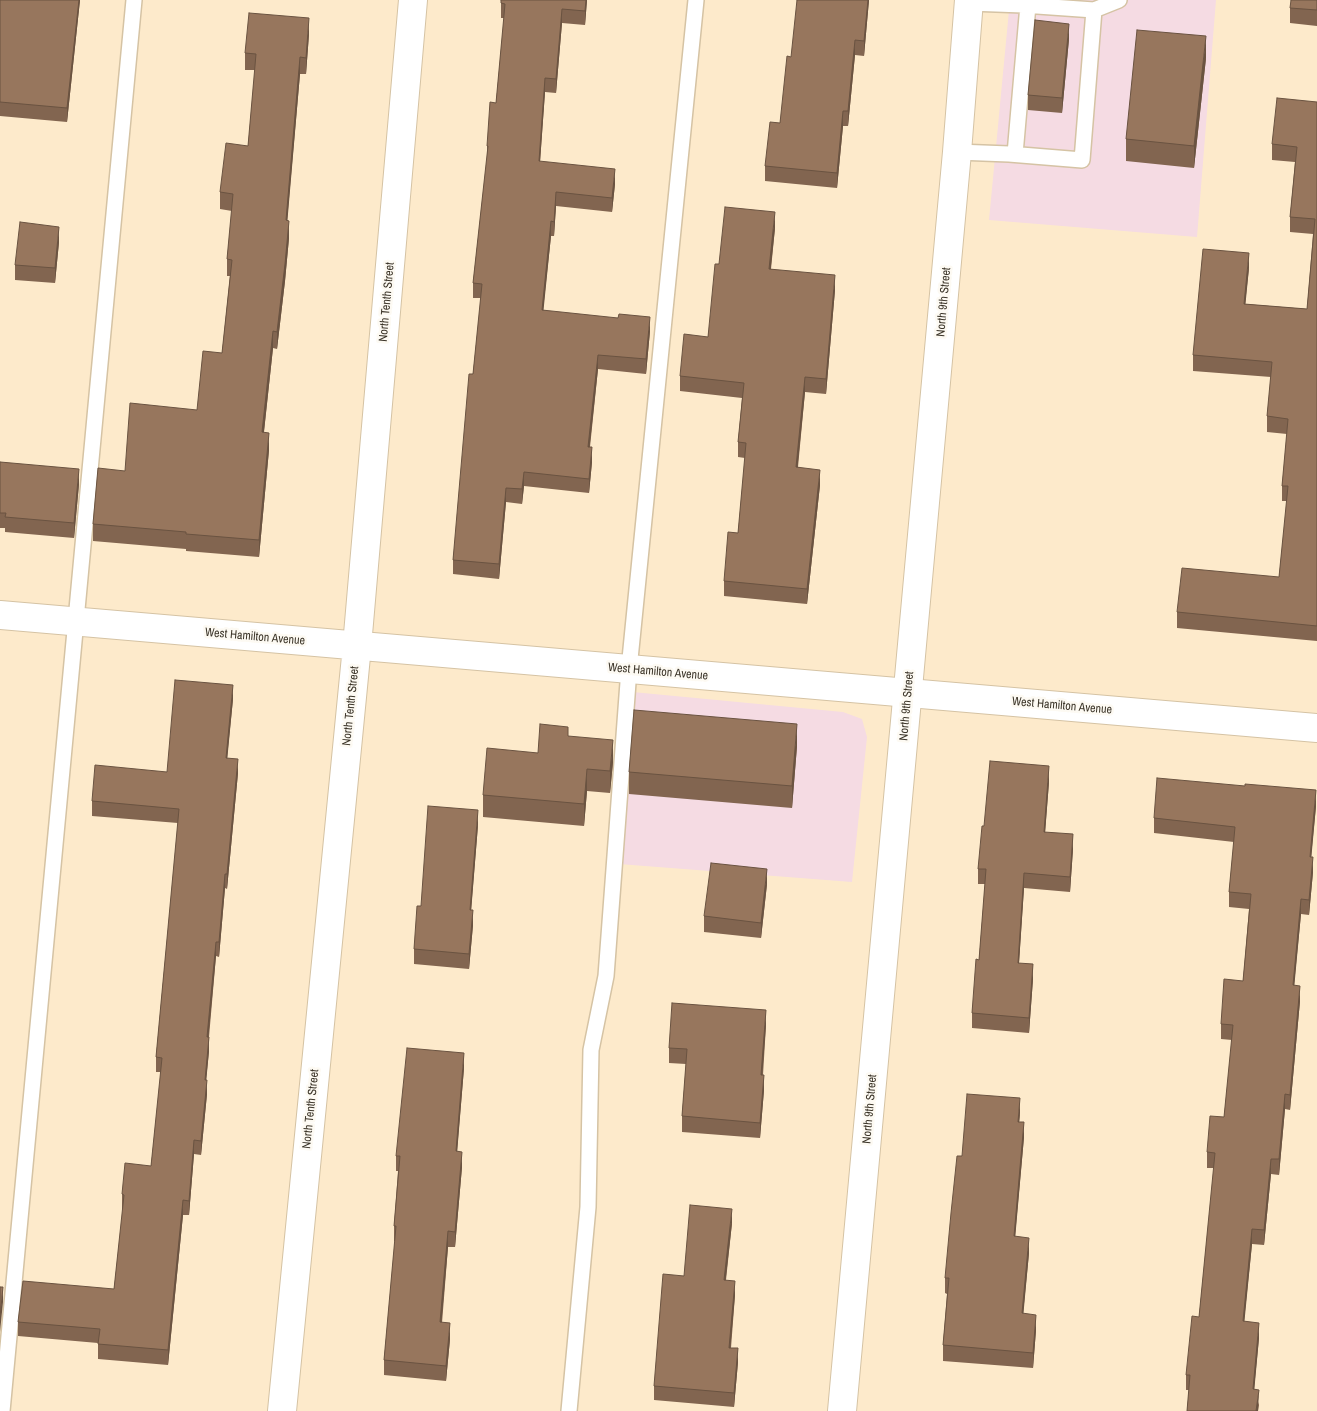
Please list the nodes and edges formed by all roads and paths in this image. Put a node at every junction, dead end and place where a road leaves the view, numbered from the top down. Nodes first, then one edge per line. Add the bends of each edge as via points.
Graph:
1 (134, 0) edge
2 (413, 0) edge
3 (696, 0) edge
4 (1119, 0) edge
5 (969, 2) edge
6 (1073, 4) edge
7 (1028, 5) junction
8 (1094, 10) junction
9 (957, 152) junction
10 (1016, 154) junction
11 (0, 615) edge
12 (76, 622) junction
13 (357, 646) junction
14 (629, 669) junction
15 (908, 693) junction
16 (1317, 728) edge
17 (2, 1411) edge
18 (282, 1411) edge
19 (569, 1411) edge
20 (842, 1411) edge

1 - 12 lane
2 - 13 street, North Tenth Street
3 - 14 lane
4 - 8 lane
5 - 7 lane
5 - 9 street, North 9th Street
6 - 7 lane
6 - 8 lane
7 - 10 lane
8 - 10 lane via 1082,160
9 - 10 lane
9 - 15 street, North 9th Street
11 - 12 street, West Hamilton Avenue
12 - 13 street, West Hamilton Avenue
12 - 17 lane
13 - 14 street, West Hamilton Avenue
13 - 18 street, North Tenth Street
14 - 15 street, West Hamilton Avenue
14 - 19 lane via 606,976 590,1050 588,1207
15 - 16 street, West Hamilton Avenue
15 - 20 street, North 9th Street

